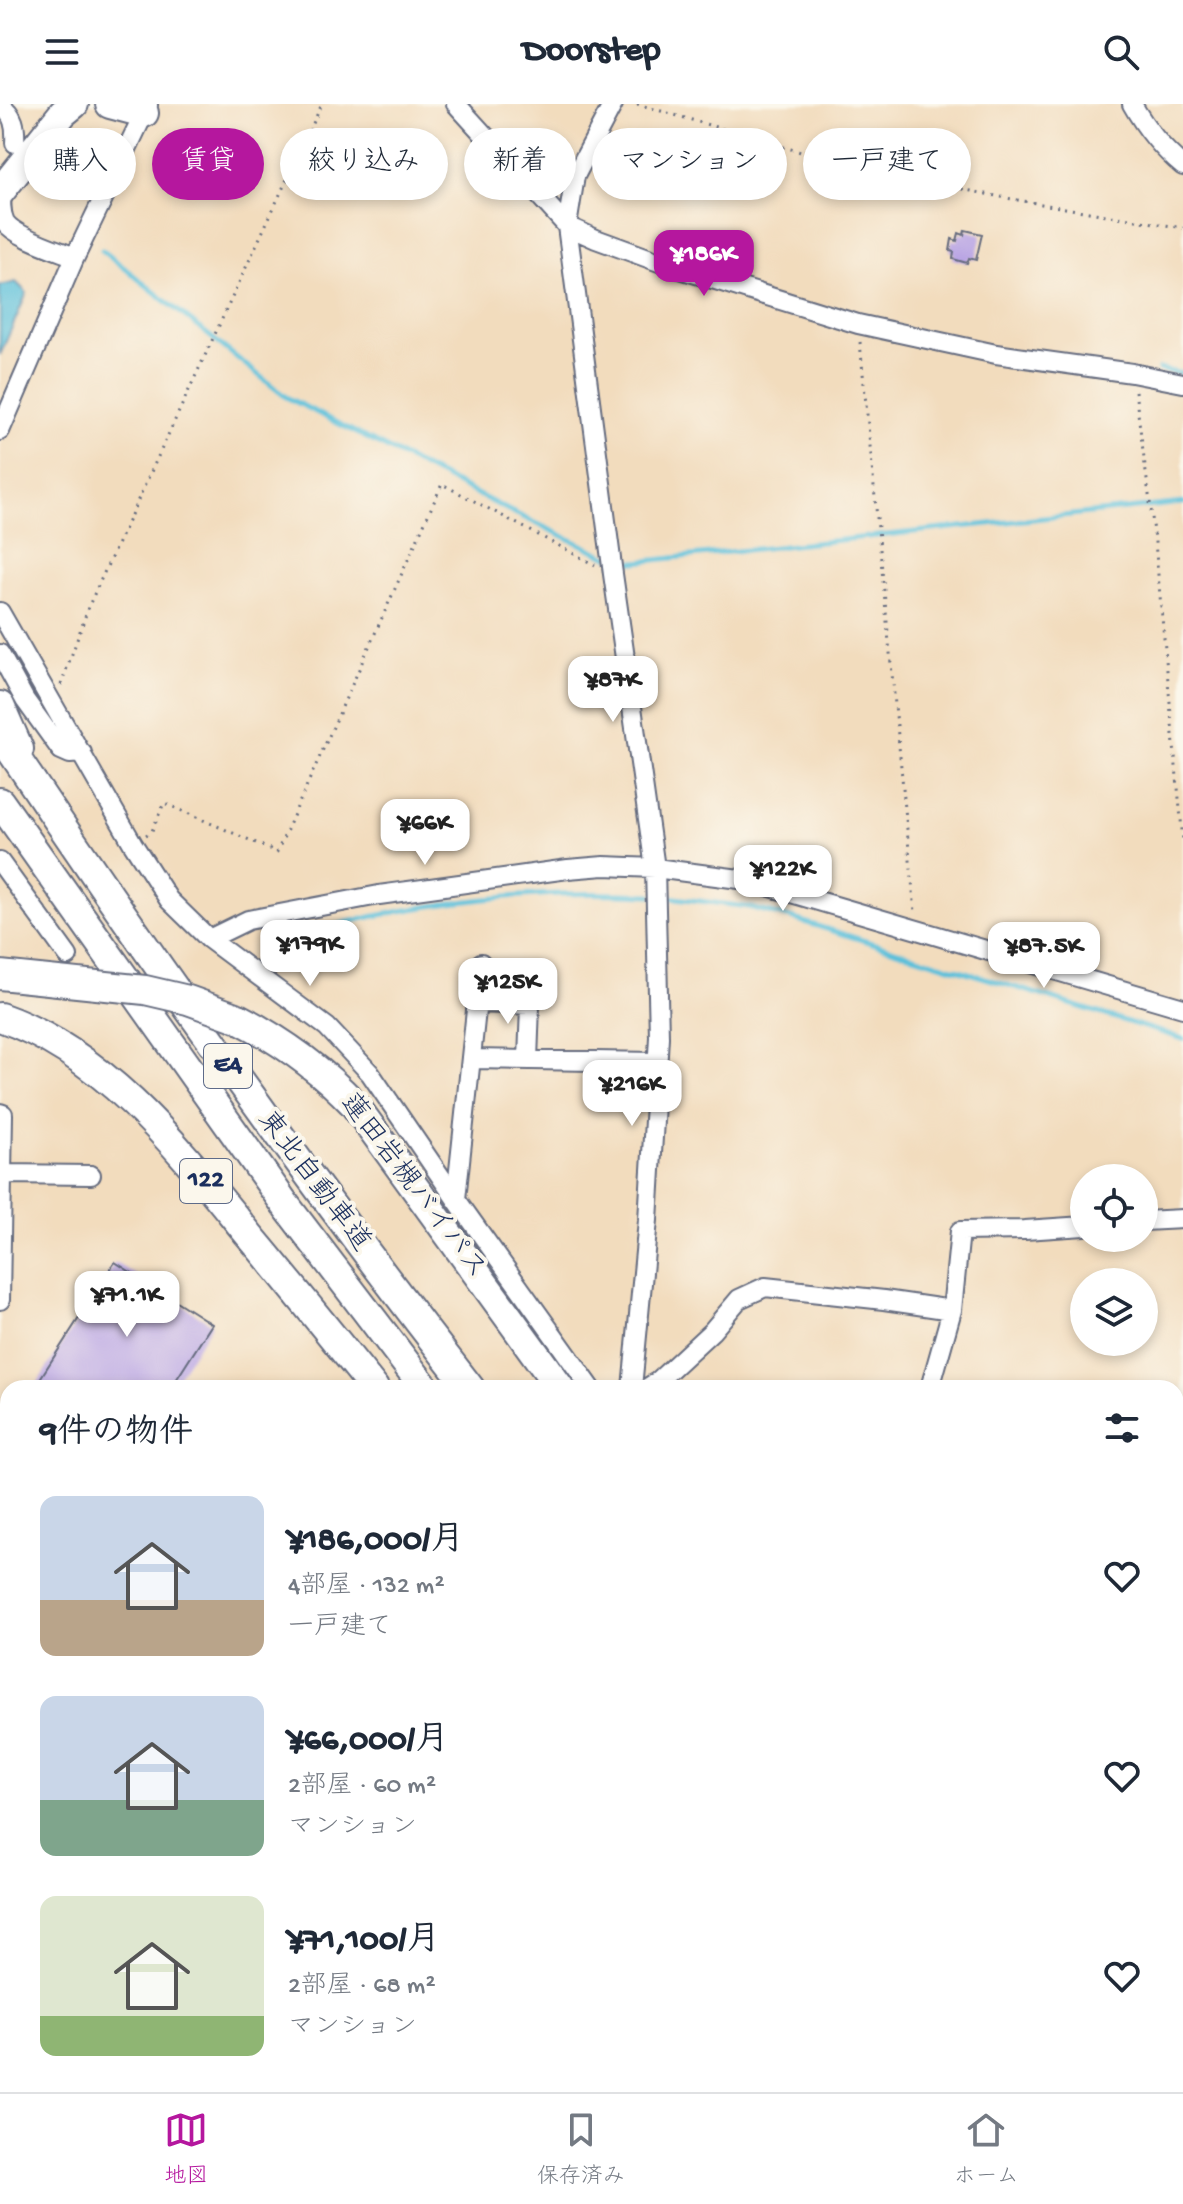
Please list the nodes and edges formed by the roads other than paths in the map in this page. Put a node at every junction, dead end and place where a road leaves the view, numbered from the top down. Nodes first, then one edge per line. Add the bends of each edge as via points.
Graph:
1 (47, 104) edge
2 (74, 104) edge
3 (110, 104) edge
4 (456, 104) edge
5 (613, 104) edge
6 (1132, 104) edge
7 (0, 105) edge
8 (142, 107) edge
9 (1183, 166) edge
10 (4, 172) edge
11 (567, 226) junction
12 (75, 257) junction
13 (1183, 383) edge
14 (0, 431) edge
15 (0, 612) edge
16 (0, 654) edge
17 (0, 706) edge
18 (0, 734) edge
19 (82, 753) junction
20 (41, 795) junction
21 (0, 802) edge
22 (0, 862) edge
23 (655, 868) junction
24 (209, 939) junction
25 (68, 956) dead end
26 (481, 963) dead end
27 (0, 975) edge
28 (477, 1003) junction
29 (1183, 1008) edge
30 (0, 1017) edge
31 (471, 1059) junction
32 (528, 1060) junction
33 (657, 1062) junction
34 (0, 1113) edge
35 (3, 1174) junction
36 (91, 1175) dead end
37 (456, 1199) junction
38 (1183, 1219) edge
39 (1158, 1220) edge
40 (1070, 1227) edge
41 (0, 1300) edge
42 (952, 1310) junction
43 (368, 1380) edge
44 (419, 1380) edge
45 (464, 1380) edge
46 (554, 1380) edge
47 (585, 1380) edge
48 (633, 1380) edge
49 (659, 1380) edge
50 (932, 1380) edge

1 - 10 highway
2 - 10 highway
3 - 8 highway
4 - 11 street
5 - 11 street via 575,176
6 - 9 street via 1164,151
7 - 10 street via 16,127
8 - 12 street
10 - 12 street via 4,221
11 - 13 street via 670,266 858,324 996,354
11 - 23 street
12 - 14 street
15 - 19 street
16 - 19 street via 61,750
17 - 20 highway
18 - 20 highway, 東北自動車道 / E4
19 - 24 street via 169,900
20 - 45 highway, 東北自動車道 / E4 via 214,1047
21 - 44 highway, 東北自動車道 / E4 via 251,1157
22 - 25 street
23 - 24 street via 568,869 379,895 248,920
23 - 29 street via 747,880
23 - 33 street
24 - 37 street via 327,1027 370,1073
26 - 28 street
27 - 46 highway, 蓮田岩槻バイパス, bridge via 145,990 188,1000 238,1018 307,1060 354,1104
28 - 31 street
28 - 32 street via 530,1005
30 - 43 highway, 122 via 76,1055 182,1151
31 - 32 street
31 - 37 street
32 - 33 street
33 - 48 street
34 - 35 street
35 - 36 street
35 - 41 street
37 - 47 street
38 - 39 street
40 - 42 street via 960,1231
42 - 49 street via 765,1287 739,1299
42 - 50 street

